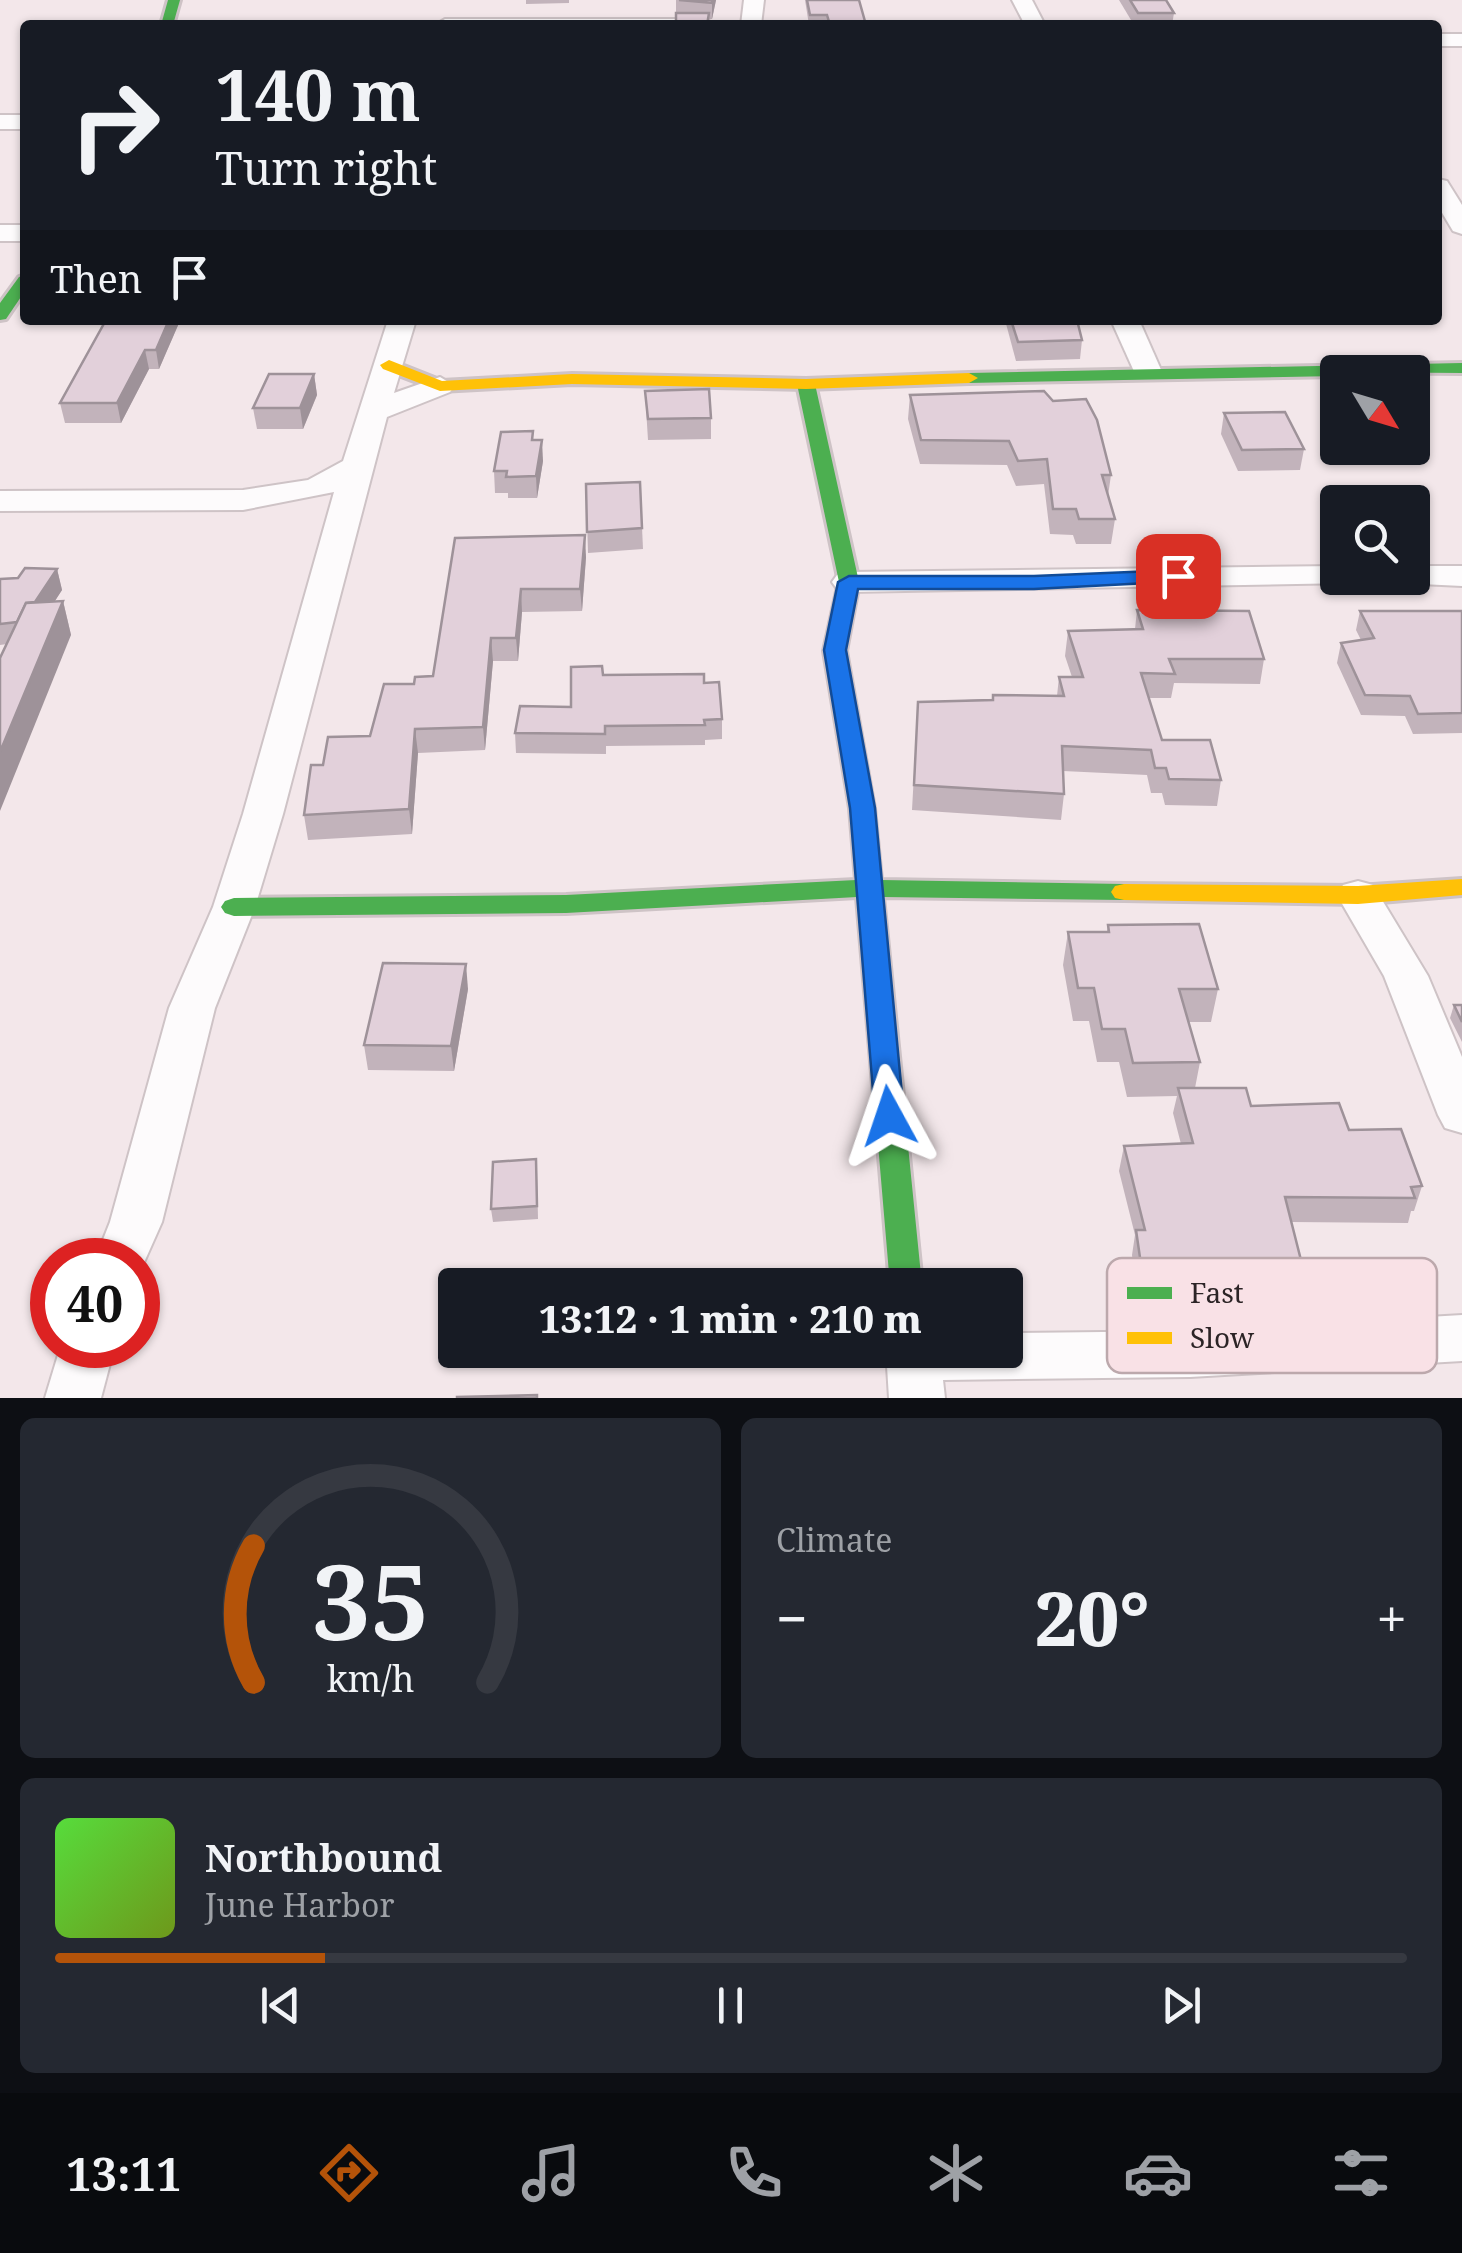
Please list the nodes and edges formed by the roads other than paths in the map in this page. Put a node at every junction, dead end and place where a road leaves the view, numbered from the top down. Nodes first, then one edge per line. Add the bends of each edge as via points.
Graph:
1 (1442, 193) edge
2 (1462, 226) edge
3 (20, 287) edge
4 (0, 315) edge
5 (401, 325) edge
6 (1127, 325) edge
7 (389, 364) junction
8 (1462, 368) edge
9 (1147, 372) junction
10 (806, 384) junction
11 (440, 386) junction
12 (374, 412) junction
13 (357, 466) junction
14 (243, 500) junction
15 (0, 501) edge
16 (339, 532) junction
17 (1320, 576) edge
18 (1430, 576) edge
19 (1462, 576) edge
20 (849, 582) junction
21 (1462, 887) edge
22 (871, 888) junction
23 (1358, 895) junction
24 (234, 906) junction
25 (1462, 1115) edge
26 (130, 1238) edge
27 (905, 1268) edge
28 (1462, 1338) edge
29 (1437, 1339) edge
30 (1107, 1358) edge
31 (1023, 1363) edge
32 (81, 1368) edge
33 (73, 1398) edge

1 - 2 street
3 - 4 street
5 - 7 street
6 - 9 street
7 - 11 street
7 - 12 street
8 - 9 street
9 - 10 street
10 - 11 street via 572,379
10 - 20 street
11 - 12 street
12 - 13 street
13 - 14 street via 317,488
13 - 16 street
14 - 15 street
14 - 16 street via 280,502 316,514
16 - 24 street
17 - 20 street
18 - 19 street
20 - 22 street via 835,650
21 - 23 street
22 - 23 street
22 - 24 street via 566,904
22 - 27 street
23 - 25 street via 1406,976
24 - 26 street via 192,1008
28 - 29 street
30 - 31 street
32 - 33 street

